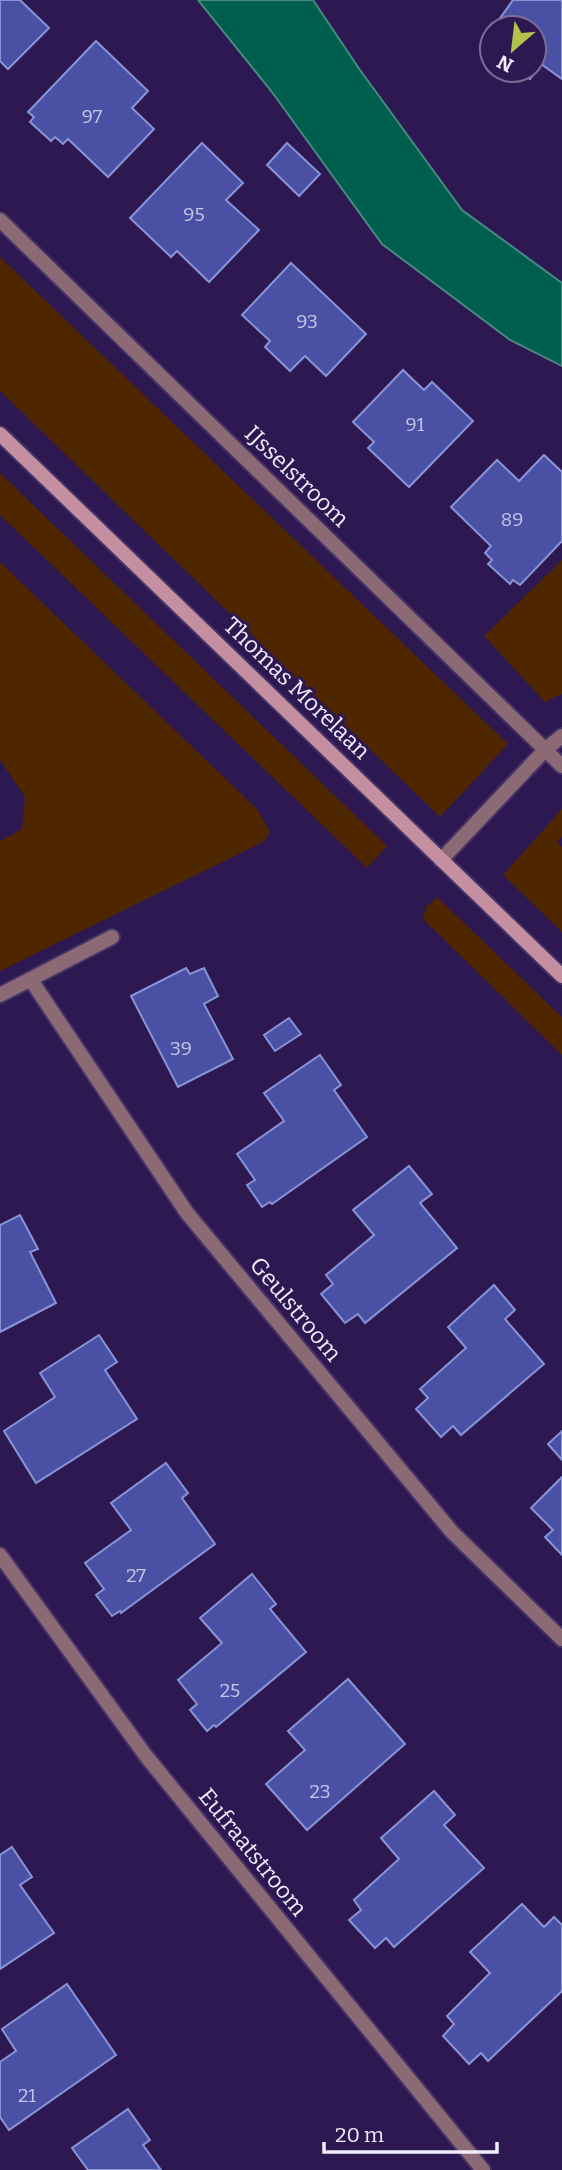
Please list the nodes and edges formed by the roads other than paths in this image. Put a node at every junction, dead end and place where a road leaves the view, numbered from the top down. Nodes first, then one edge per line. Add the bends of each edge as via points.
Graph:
1 (0, 220) edge
2 (0, 434) edge
3 (562, 736) edge
4 (545, 750) junction
5 (562, 766) edge
6 (441, 860) junction
7 (111, 937) dead end
8 (562, 976) edge
9 (31, 980) junction
10 (0, 995) edge
11 (0, 1555) edge
12 (562, 1639) edge
13 (483, 2170) edge

1 - 4 street, IJsselstroom
2 - 6 street, Thomas Morelaan
3 - 4 street
4 - 5 street, IJsselstroom
4 - 6 street
6 - 8 street, Thomas Morelaan
7 - 9 street
9 - 10 street
9 - 12 street, Geulstroom via 187,1213 452,1532
11 - 13 street, Eufraatstroom via 146,1756

